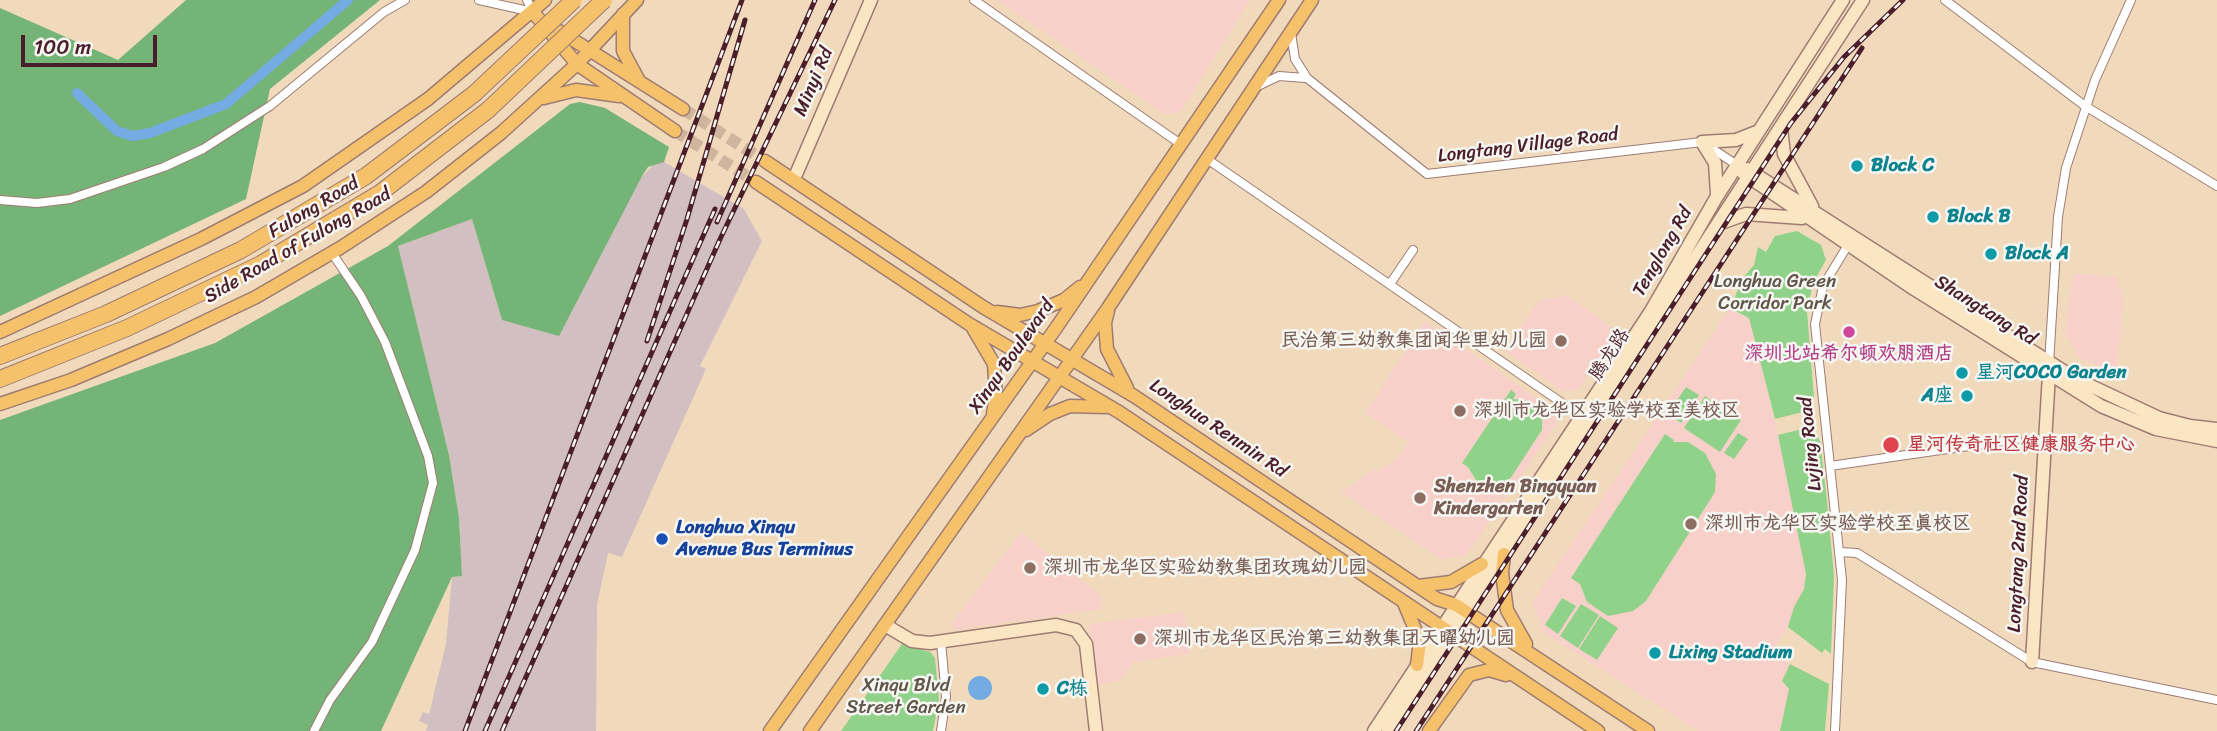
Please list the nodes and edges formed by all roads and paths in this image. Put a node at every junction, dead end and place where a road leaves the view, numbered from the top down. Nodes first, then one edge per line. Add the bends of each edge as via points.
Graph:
1 (405, 0) edge
2 (479, 0) edge
3 (527, 0) edge
4 (545, 0) edge
5 (574, 0) edge
6 (604, 0) edge
7 (637, 0) edge
8 (870, 0) edge
9 (974, 0) edge
10 (1279, 0) edge
11 (1312, 0) edge
12 (1843, 0) edge
13 (1863, 0) edge
14 (1945, 0) edge
15 (2132, 0) edge
16 (533, 12) junction
17 (623, 14) junction
18 (1291, 33) junction
19 (589, 52) junction
20 (577, 64) junction
21 (1307, 78) junction
22 (641, 82) junction
23 (1251, 93) junction
24 (623, 97) junction
25 (534, 102) junction
26 (2085, 106) junction
27 (683, 109) tunnel mouth
28 (1782, 126) junction
29 (1759, 130) junction
30 (675, 131) tunnel mouth
31 (1702, 142) junction
32 (1182, 145) junction
33 (1208, 159) junction
34 (765, 161) tunnel mouth
35 (1737, 165) junction
36 (1750, 175) junction
37 (793, 179) junction
38 (756, 182) tunnel mouth
39 (2217, 186) edge
40 (1716, 198) junction
41 (0, 200) edge
42 (1817, 218) junction
43 (1717, 225) junction
44 (1848, 245) junction
45 (1413, 250) dead end
46 (335, 258) junction
47 (1090, 278) junction
48 (1390, 284) junction
49 (1111, 303) junction
50 (983, 307) junction
51 (969, 324) junction
52 (0, 332) edge
53 (1045, 345) junction
54 (0, 356) edge
55 (1072, 359) junction
56 (1032, 362) junction
57 (2049, 369) junction
58 (1059, 376) junction
59 (0, 379) edge
60 (1134, 396) junction
61 (0, 404) edge
62 (1119, 412) junction
63 (1581, 416) junction
64 (989, 423) junction
65 (2217, 429) edge
66 (2017, 439) dead end
67 (1014, 440) junction
68 (2217, 441) edge
69 (1830, 466) junction
70 (1839, 552) junction
71 (1504, 554) junction
72 (1482, 564) junction
73 (1416, 585) junction
74 (1402, 600) junction
75 (1462, 608) junction
76 (885, 625) junction
77 (1447, 630) junction
78 (941, 642) junction
79 (1538, 657) junction
80 (2032, 662) junction
81 (1417, 665) junction
82 (1527, 683) junction
83 (2217, 700) edge
84 (314, 731) edge
85 (770, 731) edge
86 (810, 731) edge
87 (941, 731) edge
88 (1096, 731) edge
89 (1374, 731) edge
90 (1388, 731) edge
91 (1429, 731) edge
92 (1598, 731) edge
93 (1647, 731) edge
94 (1835, 731) edge

1 - 41 street via 384,12 270,106 203,149 70,200
2 - 16 street
3 - 16 street
4 - 16 main road
5 - 54 highway, Fulong Road, bridge via 474,94 366,176 241,250 106,314
6 - 59 highway, Fulong Road, bridge via 488,110 380,193 261,264 127,328
7 - 17 main road, Side Road of Fulong Road
8 - 37 main road, Minyi Rd
9 - 32 street
10 - 32 main road, Xinqu Boulevard
11 - 18 main road
12 - 29 main road, Tenglong Rd
13 - 28 main road, 腾龙路
14 - 26 street
15 - 26 street, Longtang 2nd Road
16 - 19 main road
16 - 20 main road
16 - 52 main road via 428,99 303,186
17 - 19 main road, Side Road of Fulong Road
17 - 22 main road via 623,51
18 - 21 street, Longtang Village Road via 1295,60
18 - 23 main road
19 - 20 main road, Side Road of Fulong Road
19 - 22 main road
20 - 24 main road
20 - 25 main road, Side Road of Fulong Road
21 - 23 street via 1273,78
21 - 31 street, Longtang Village Road via 1427,174
22 - 27 main road
23 - 33 main road
24 - 25 main road via 576,90
24 - 30 main road
25 - 46 main road, Side Road of Fulong Road via 426,192
26 - 39 street
26 - 57 street, Longtang 2nd Road via 2062,191
28 - 36 main road, 腾龙路
28 - 42 main road via 1784,153
29 - 31 main road via 1736,140
29 - 35 main road, Tenglong Rd
31 - 35 street
31 - 40 main road via 1714,163
32 - 47 main road, Xinqu Boulevard
33 - 48 street
33 - 49 main road
34 - 37 main road, Longhua Renmin Rd
35 - 36 main road, Shangtang Rd
35 - 40 main road, Tenglong Rd
36 - 42 main road, Shangtang Rd
36 - 43 main road, 腾龙路
37 - 50 main road, Longhua Renmin Rd
38 - 51 main road, Longhua Renmin Rd
40 - 63 main road, Tenglong Rd via 1651,310
42 - 43 main road via 1745,214
42 - 44 main road, Shangtang Rd
42 - 57 main road, Shangtang Rd
43 - 71 main road, 腾龙路
44 - 57 main road, Shangtang Rd
44 - 69 street, Lvjing Road via 1827,277 1816,313
45 - 48 street
46 - 61 main road, Side Road of Fulong Road via 169,339
46 - 84 street via 385,342 428,456 433,483 415,550 372,642 330,700
47 - 50 main road via 1063,300 1038,311 1010,314
47 - 53 main road, Xinqu Boulevard
48 - 63 street
49 - 55 main road
49 - 60 main road via 1105,323 1107,349 1120,379
50 - 53 main road, Longhua Renmin Rd
51 - 56 main road, Longhua Renmin Rd
51 - 64 main road via 993,364 996,396
53 - 55 main road, Longhua Renmin Rd
53 - 56 main road, Xinqu Boulevard
55 - 58 main road
55 - 60 main road, Longhua Renmin Rd
56 - 58 main road, Longhua Renmin Rd
56 - 64 main road, Xinqu Boulevard
57 - 65 main road, Shangtang Rd via 2135,409
57 - 68 main road, Shangtang Rd via 2128,419
57 - 80 main road, Longtang 2nd Road
58 - 62 main road, Longhua Renmin Rd
58 - 67 main road
60 - 73 main road, Longhua Renmin Rd
62 - 67 main road via 1101,405 1072,406 1050,414
62 - 74 main road, Longhua Renmin Rd
63 - 72 main road, Tenglong Rd
64 - 85 main road, Xinqu Boulevard
66 - 69 street
67 - 76 main road
69 - 70 street, Lvjing Road
70 - 80 street via 1857,553
70 - 94 street, Lvjing Road via 1842,625
71 - 75 main road, 腾龙路
71 - 79 main road via 1503,588 1511,621
72 - 73 main road via 1451,582
72 - 75 main road, Tenglong Rd
73 - 75 main road, Longhua Renmin Rd
74 - 77 main road, Longhua Renmin Rd
74 - 81 main road via 1420,641
75 - 77 main road, Tenglong Rd
75 - 79 main road, Longhua Renmin Rd
76 - 78 main road via 912,641
76 - 86 main road
77 - 81 main road, Tenglong Rd
77 - 82 main road, Longhua Renmin Rd
77 - 90 main road
78 - 87 street via 946,697
78 - 88 main road via 1056,625 1076,630 1086,644
79 - 93 main road, Longhua Renmin Rd
80 - 83 street
81 - 89 main road, Tenglong Rd
82 - 91 main road via 1495,671 1474,673 1461,682
82 - 92 main road, Longhua Renmin Rd

